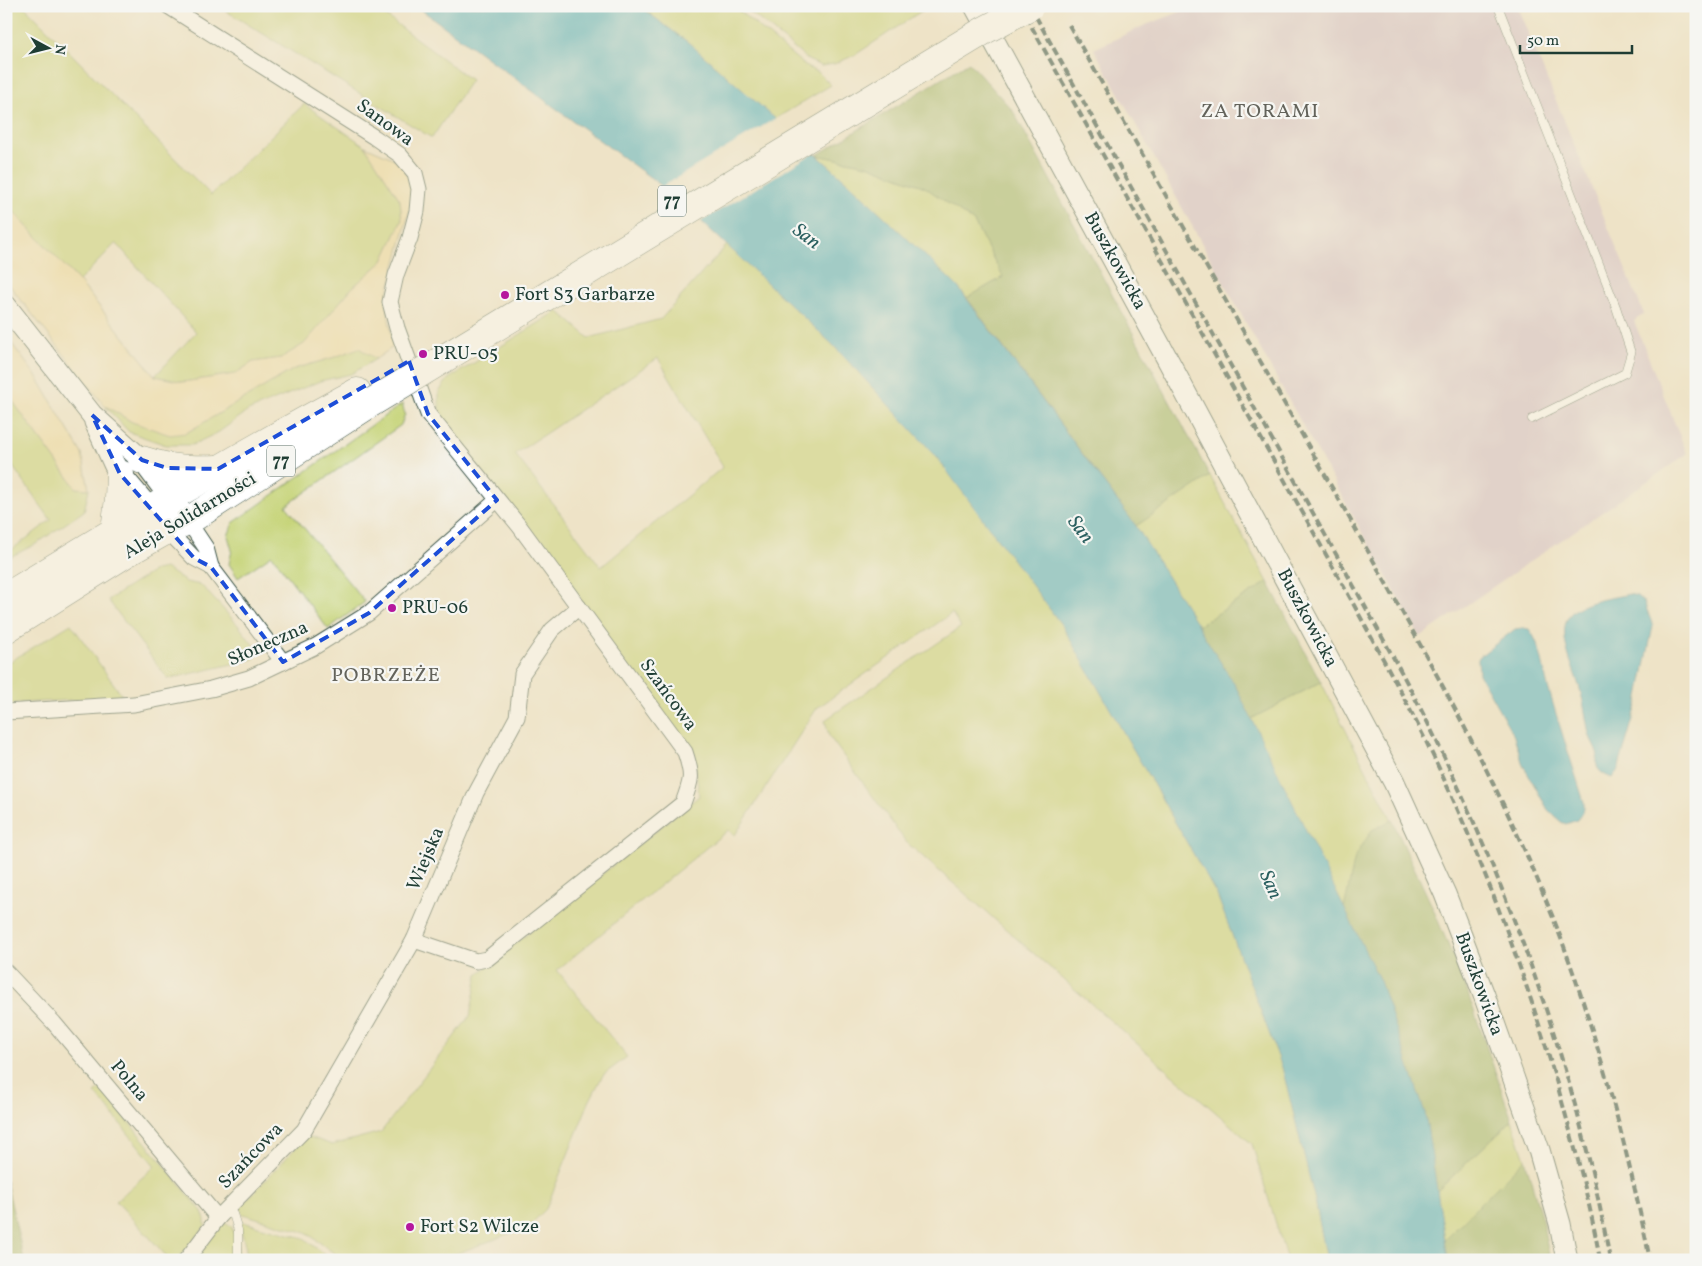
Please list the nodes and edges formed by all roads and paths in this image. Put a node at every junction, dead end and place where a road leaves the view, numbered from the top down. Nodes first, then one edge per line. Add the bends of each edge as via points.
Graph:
1 (168, 6) edge
2 (976, 6) edge
3 (990, 6) edge
4 (1030, 6) edge
5 (1498, 6) edge
6 (6, 306) edge
7 (370, 394) junction
8 (428, 414) joint
9 (1532, 419) dead end
10 (131, 467) junction
11 (218, 469) junction
12 (497, 500) junction
13 (169, 514) junction
14 (115, 530) junction
15 (211, 567) junction
16 (6, 597) edge
17 (580, 607) junction
18 (6, 630) edge
19 (283, 662) junction
20 (6, 712) edge
21 (414, 940) junction
22 (6, 972) edge
23 (304, 1130) joint
24 (222, 1214) junction
25 (186, 1260) edge
26 (238, 1260) edge
27 (1567, 1260) edge

1 - 8 street, Sanowa via 374,137 400,155 414,173 419,189 417,212 390,302
2 - 27 street, Buszkowicka via 1394,782 1445,894 1487,1004 1539,1150
3 - 7 highway, 77
4 - 7 highway, 77, bridge
5 - 9 lane via 1631,353 1625,373
6 - 10 street
7 - 11 highway, Aleja Solidarności / 77
7 - 13 highway, Aleja Solidarności / 77
8 - 12 street, Szańcowa
10 - 11 highway
10 - 13 street
10 - 14 highway via 119,500
11 - 13 highway, Aleja Solidarności / 77
12 - 17 street, Szańcowa
12 - 19 street, Słoneczna via 369,613
13 - 14 highway, Aleja Solidarności / 77
13 - 15 street via 194,558
13 - 15 street via 206,548
13 - 18 highway, Aleja Solidarności / 77 via 128,552
14 - 16 highway, Aleja Solidarności / 77
15 - 19 street
17 - 21 street, Wiejska via 552,630 522,674 517,717 476,793
17 - 21 street, Szańcowa via 685,752 691,772 683,803 486,959 476,962
19 - 20 street, Słoneczna via 249,678 171,698 134,704
21 - 23 street, Wiejska
22 - 24 street, Polna
23 - 24 street, Szańcowa
24 - 25 street, Szańcowa
24 - 26 lane, Szańcowa via 233,1214 238,1230

